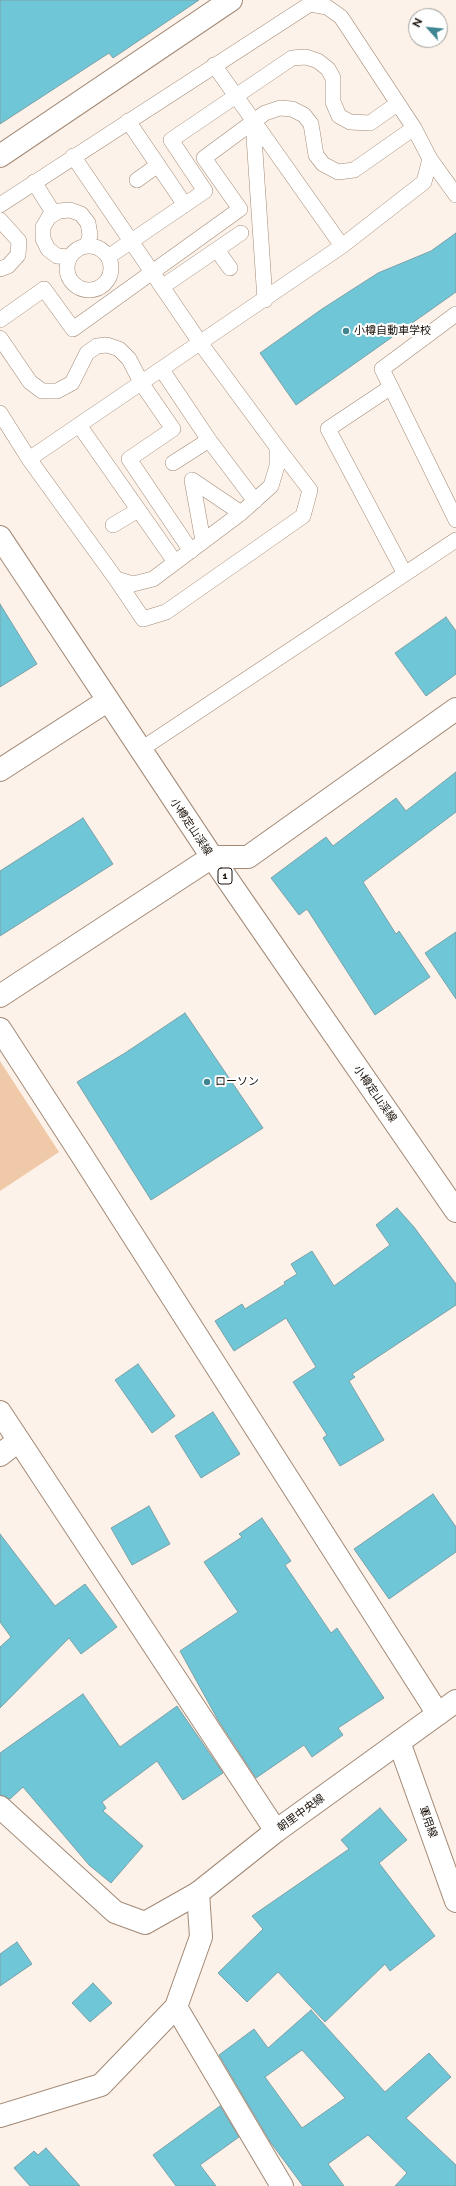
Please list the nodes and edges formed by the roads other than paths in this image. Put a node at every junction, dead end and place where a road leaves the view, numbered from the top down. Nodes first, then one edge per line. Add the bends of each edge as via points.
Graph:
1 (231, 0) edge
2 (214, 65) junction
3 (236, 96) junction
4 (397, 104) junction
5 (128, 121) junction
6 (254, 122) junction
7 (414, 128) junction
8 (0, 156) edge
9 (73, 156) junction
10 (430, 159) junction
11 (158, 165) junction
12 (137, 180) dead end
13 (34, 182) junction
14 (456, 194) edge
15 (0, 205) edge
16 (185, 205) junction
17 (54, 214) junction
18 (0, 220) edge
19 (241, 233) dead end
20 (132, 241) junction
21 (87, 246) junction
22 (342, 246) junction
23 (217, 250) junction
24 (108, 257) junction
25 (69, 258) junction
26 (230, 268) dead end
27 (0, 269) edge
28 (152, 272) junction
29 (162, 287) junction
30 (265, 300) junction
31 (456, 314) edge
32 (0, 320) edge
33 (0, 338) edge
34 (201, 344) junction
35 (162, 370) junction
36 (142, 384) junction
37 (391, 387) junction
38 (0, 413) edge
39 (79, 425) junction
40 (209, 440) junction
41 (277, 447) junction
42 (29, 459) junction
43 (173, 463) dead end
44 (255, 501) junction
45 (138, 510) junction
46 (240, 513) junction
47 (456, 520) edge
48 (113, 525) dead end
49 (0, 538) edge
50 (456, 540) edge
51 (202, 541) junction
52 (191, 551) junction
53 (175, 562) junction
54 (405, 574) junction
55 (116, 579) junction
56 (108, 701) junction
57 (456, 709) edge
58 (140, 750) junction
59 (0, 770) edge
60 (212, 858) junction
61 (0, 996) edge
62 (0, 1029) edge
63 (456, 1211) edge
64 (0, 1412) edge
65 (18, 1442) junction
66 (0, 1455) edge
67 (456, 1701) edge
68 (438, 1714) junction
69 (399, 1742) junction
70 (0, 1807) edge
71 (276, 1831) junction
72 (198, 1893) junction
73 (455, 1897) edge
74 (176, 2007) junction
75 (0, 2116) edge
76 (282, 2186) edge

1 - 8 street
2 - 3 lane
2 - 4 lane via 310,4 327,6 341,17
2 - 5 lane
3 - 4 lane via 292,58 306,57 318,60 328,68 333,78 333,102 339,116 350,122 370,123
3 - 6 lane
3 - 16 lane via 171,140 205,191
4 - 7 lane
5 - 9 lane
5 - 11 lane
6 - 7 lane via 265,113 280,108 292,109 304,115 311,124 316,155 323,164 338,172 354,170
6 - 22 lane
6 - 28 lane via 204,158 240,209
6 - 30 lane
7 - 10 lane
9 - 13 lane
9 - 20 lane
10 - 14 lane
10 - 22 lane via 424,182
11 - 12 lane
11 - 16 lane
13 - 15 lane
13 - 17 lane
16 - 20 lane
17 - 21 lane via 70,210 81,214 88,223 90,235
17 - 25 lane via 43,227 43,239 48,249 57,256
18 - 27 lane via 19,241 18,255 8,266
19 - 23 lane
20 - 24 lane
20 - 28 lane
21 - 24 lane via 99,249
21 - 25 lane via 77,250
22 - 30 lane
23 - 26 lane
23 - 29 lane
24 - 25 lane via 110,270 106,282 95,290 82,290 71,282 66,271
28 - 29 lane
28 - 32 lane via 73,329 44,289
29 - 34 lane
30 - 34 lane
31 - 37 lane via 382,369
33 - 36 lane via 30,382 42,391 57,391 72,383 87,353 98,346 107,345 119,349 129,359
34 - 35 lane
34 - 41 lane
35 - 36 lane
35 - 40 lane
36 - 39 lane
36 - 52 lane via 173,428 129,459
37 - 47 lane
37 - 54 lane via 328,429
38 - 42 lane
39 - 42 lane
39 - 45 lane
40 - 43 lane
40 - 44 lane
41 - 44 lane via 277,466 271,486
41 - 55 lane via 310,490 304,516 166,612 143,618
42 - 55 lane
44 - 46 lane
45 - 48 lane
45 - 53 lane
46 - 51 lane
46 - 51 lane via 192,480
49 - 56 street, 小樽定山渓線 / 1
50 - 54 lane
51 - 52 lane
52 - 53 lane
53 - 55 lane via 153,579 133,584
54 - 58 lane
56 - 58 street, 小樽定山渓線 / 1
56 - 59 street
57 - 60 street via 248,857
58 - 60 street, 小樽定山渓線 / 1
60 - 61 street
60 - 63 street, 小樽定山渓線 / 1
62 - 68 street
64 - 65 street
65 - 66 street
65 - 71 street
67 - 68 street, 朝里中央線
68 - 69 street, 朝里中央線
69 - 71 street, 朝里中央線
69 - 73 street, 軍用線
70 - 72 street, 朝里中央線 via 115,1912 145,1923
71 - 72 street, 朝里中央線
72 - 74 street via 201,1937
74 - 75 street via 101,2085
74 - 76 street

